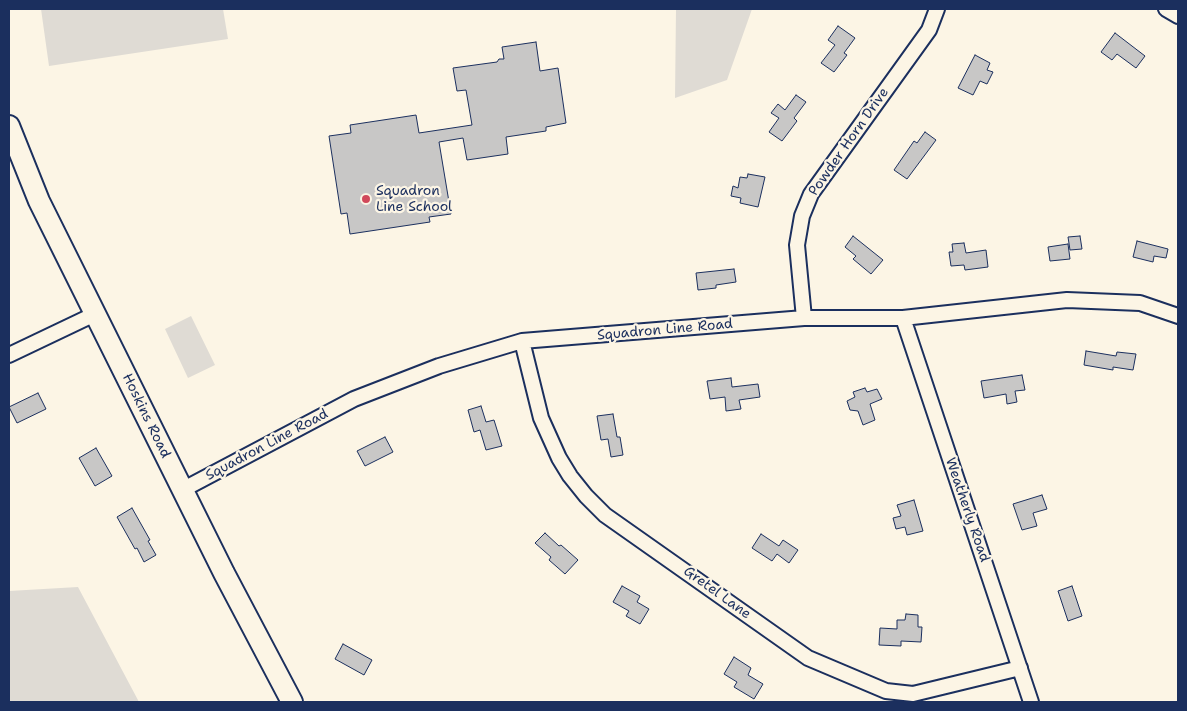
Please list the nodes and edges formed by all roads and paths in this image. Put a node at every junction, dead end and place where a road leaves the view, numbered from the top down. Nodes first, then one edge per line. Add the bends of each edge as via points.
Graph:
1 (938, 9) edge
2 (1166, 9) edge
3 (1178, 16) edge
4 (9, 126) edge
5 (95, 314) junction
6 (1178, 316) edge
7 (804, 318) junction
8 (903, 318) junction
9 (522, 341) junction
10 (9, 355) edge
11 (182, 490) junction
12 (1020, 668) junction
13 (292, 702) edge
14 (1031, 702) edge

1 - 7 street, Powder Horn Drive via 929,30 811,194 802,216 797,245
2 - 3 street
4 - 5 street, Hoskins Road via 39,201
5 - 10 street
5 - 11 street, Hoskins Road
6 - 8 street, Squadron Line Road via 1140,303 1066,300
7 - 8 street, Squadron Line Road
7 - 9 street, Squadron Line Road
8 - 12 street, Weatherly Road
9 - 11 street, Squadron Line Road via 439,366 354,398
9 - 12 street, Gretel Lane via 541,418 559,458 586,496 605,515 808,658 886,691 913,694
11 - 13 street, Hoskins Road
12 - 14 street, Weatherly Road

